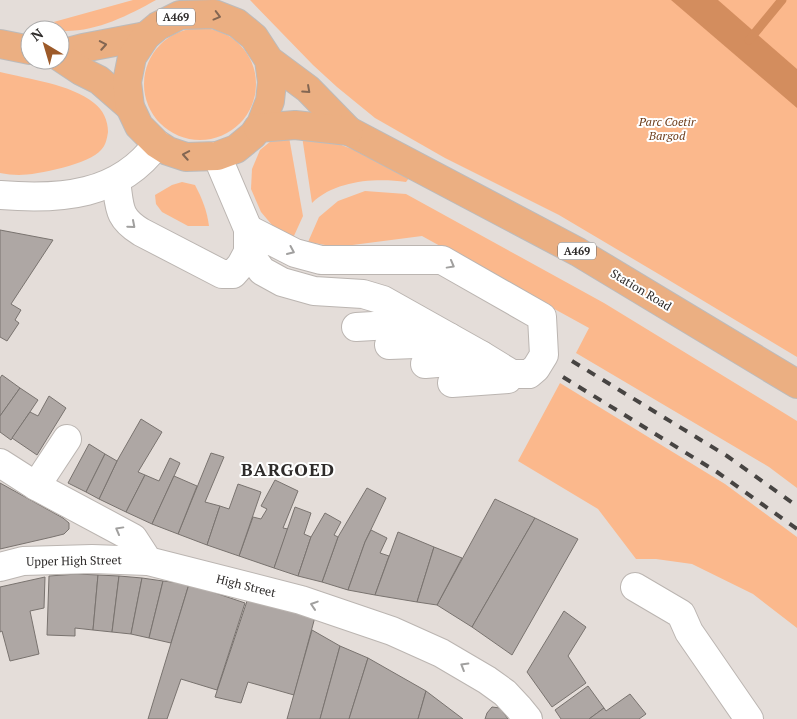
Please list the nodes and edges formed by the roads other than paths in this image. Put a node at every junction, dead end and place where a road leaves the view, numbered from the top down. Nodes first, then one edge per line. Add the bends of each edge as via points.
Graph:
1 (146, 36) junction
2 (0, 44) edge
3 (20, 48) edge
4 (70, 53) edge
5 (269, 60) junction
6 (70, 63) edge
7 (130, 107) junction
8 (258, 128) junction
9 (349, 131) junction
10 (157, 144) junction
11 (217, 156) junction
12 (116, 181) junction
13 (0, 195) edge
14 (248, 240) junction
15 (383, 300) junction
16 (326, 310) dead end
17 (416, 319) junction
18 (356, 327) dead end
19 (450, 337) junction
20 (389, 345) dead end
21 (481, 355) junction
22 (425, 364) dead end
23 (512, 374) junction
24 (452, 383) dead end
25 (797, 384) edge
26 (67, 439) dead end
27 (0, 463) edge
28 (36, 486) junction
29 (148, 561) junction
30 (0, 567) edge
31 (635, 587) dead end
32 (528, 719) edge
33 (748, 719) edge

4 -> 1 main road, Station Road / A469
1 -> 5 main road, Station Road / A469 via 180,15 214,14 237,23 254,37
1 - 7 main road, Station Road / A469 via 132,57 127,82
2 - 3 main road
5 - 8 main road, Station Road / A469 via 270,101
5 -> 9 main road, Station Road / A469 via 308,89
6 - 7 main road, Station Road / A469 via 99,80
7 - 10 main road, Station Road / A469 via 139,126
8 - 9 main road, Station Road / A469 via 295,125
8 - 11 main road, Station Road / A469 via 236,148
9 - 25 main road, Station Road / A469 via 578,252
11 -> 10 main road, Station Road / A469 via 186,157
10 - 12 street via 148,156
11 - 14 street
12 - 13 street via 75,194
12 -> 14 street via 120,209 131,226 222,274 233,274 241,265
14 - 15 street via 262,271 282,282 314,291 363,294
14 -> 23 street via 320,260 442,260 542,317 544,355 530,374
15 - 16 street via 377,306
15 - 17 street
17 - 18 street via 409,324
17 - 19 street
19 - 20 street via 441,343
19 - 21 street
21 - 22 street via 474,360
21 - 23 street
23 - 24 street via 508,378
26 - 28 street
27 - 28 street
29 -> 28 street via 132,538
29 - 30 street, Upper High Street via 23,561
32 -> 29 street, High Street via 487,680 392,630 301,600
31 - 33 street via 681,614 689,632

